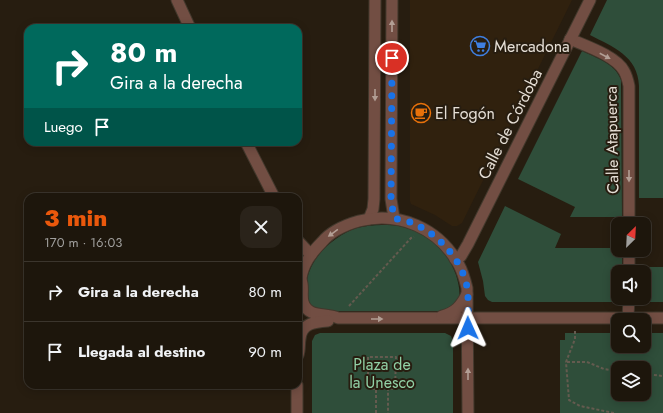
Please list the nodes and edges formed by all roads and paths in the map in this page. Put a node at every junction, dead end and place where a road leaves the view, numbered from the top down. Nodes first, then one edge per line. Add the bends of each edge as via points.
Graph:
1 (177, 0) edge
2 (375, 0) edge
3 (392, 0) edge
4 (590, 0) edge
5 (188, 24) edge
6 (570, 39) junction
7 (248, 146) edge
8 (272, 193) edge
9 (629, 217) edge
10 (394, 218) junction
11 (369, 219) junction
12 (424, 229) junction
13 (302, 245) edge
14 (311, 255) junction
15 (455, 259) junction
16 (302, 274) edge
17 (302, 282) edge
18 (467, 294) junction
19 (302, 299) edge
20 (302, 299) edge
21 (340, 318) junction
22 (422, 318) junction
23 (468, 318) junction
24 (611, 318) edge
25 (651, 318) edge
26 (663, 318) edge
27 (575, 331) dead end
28 (302, 332) edge
29 (566, 362) junction
30 (611, 370) edge
31 (651, 375) edge
32 (663, 376) edge
33 (297, 389) edge
34 (297, 413) edge
35 (376, 413) edge
36 (388, 413) edge
37 (468, 413) edge
38 (614, 413) edge

1 - 5 street
2 -> 11 street via 374,199
10 -> 3 street via 391,199
4 - 6 street, Calle de Córdoba
6 -> 9 street, Calle Atapuerca via 610,58 624,70 627,78
6 - 15 street, Calle de Córdoba via 468,244 461,256
7 - 8 street
10 - 11 street
10 - 12 street via 414,223
11 -> 14 street via 338,229 322,241
12 - 15 street via 445,246
12 - 21 path via 421,234 411,238 343,311
13 - 14 street
14 - 16 street
15 - 18 street via 463,272
17 - 19 street
18 - 22 street via 463,303 453,312
18 - 23 street
20 - 21 street via 305,307 317,315
21 -> 22 street
21 - 28 street via 312,322
22 - 23 street
23 - 24 street
37 -> 23 street
25 - 26 street
27 - 29 path via 575,339
29 - 30 path via 587,362
29 - 38 path via 569,400 580,406
31 - 32 path
33 - 34 street
35 - 36 path via 376,389 368,388 368,356 396,357 395,389 388,388

